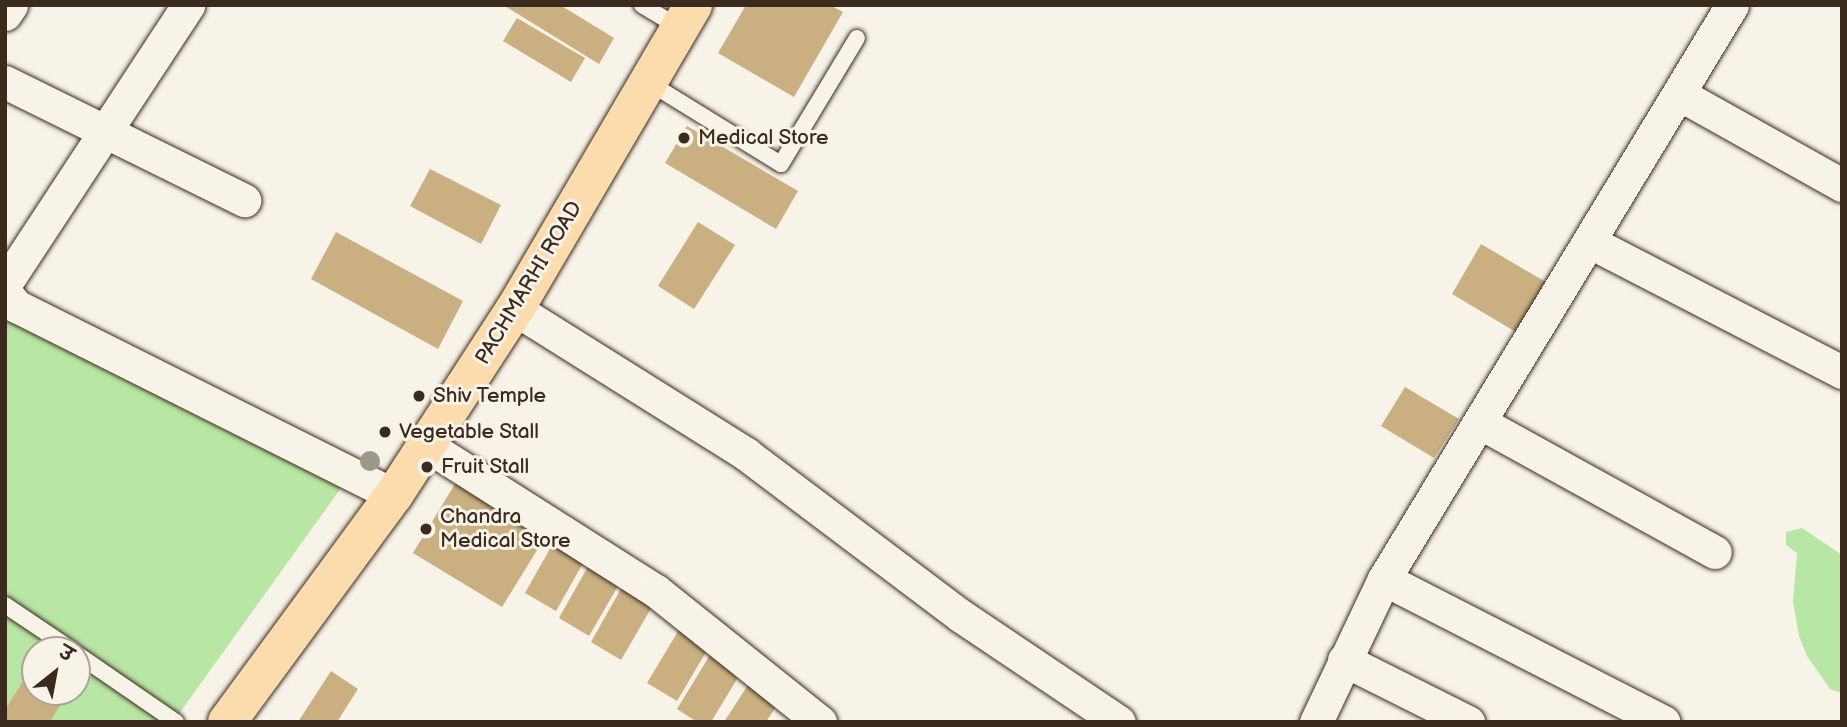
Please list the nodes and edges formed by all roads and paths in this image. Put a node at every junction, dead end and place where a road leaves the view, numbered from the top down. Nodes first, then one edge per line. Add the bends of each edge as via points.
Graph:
1 (10, 5) edge
2 (188, 5) edge
3 (642, 5) edge
4 (1732, 5) edge
5 (5, 14) edge
6 (686, 17) edge
7 (857, 38) dead end
8 (5, 82) edge
9 (648, 82) junction
10 (1679, 94) junction
11 (104, 134) junction
12 (1842, 185) edge
13 (244, 200) dead end
14 (1590, 242) junction
15 (6, 292) edge
16 (515, 310) junction
17 (1842, 372) edge
18 (1481, 423) junction
19 (426, 445) junction
20 (394, 495) junction
21 (1714, 552) dead end
22 (1384, 579) junction
23 (5, 605) edge
24 (51, 636) edge
25 (1343, 660) junction
26 (91, 664) edge
27 (176, 722) edge
28 (227, 722) edge
29 (820, 722) edge
30 (1119, 722) edge
31 (1316, 722) edge
32 (1468, 722) edge
33 (1664, 722) edge

1 - 5 street
2 - 11 street
3 - 6 lane
4 - 10 street
6 - 9 main road, PACHMARHI ROAD
7 - 9 lane via 780,164
8 - 11 street
9 - 16 main road, PACHMARHI ROAD
10 - 12 street
10 - 14 street
11 - 13 street
11 - 15 street
14 - 17 street
14 - 18 street
15 - 20 street
16 - 19 main road, PACHMARHI ROAD
16 - 30 street via 746,454 961,616
18 - 21 street
18 - 22 street
19 - 20 main road, PACHMARHI ROAD
19 - 29 street via 656,591
20 - 28 main road, PACHMARHI ROAD
22 - 25 street
22 - 33 street
23 - 24 lane
25 - 31 street
25 - 32 street
26 - 27 lane

